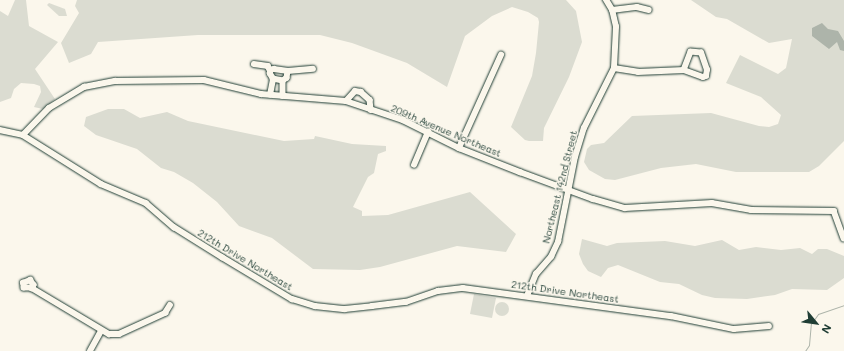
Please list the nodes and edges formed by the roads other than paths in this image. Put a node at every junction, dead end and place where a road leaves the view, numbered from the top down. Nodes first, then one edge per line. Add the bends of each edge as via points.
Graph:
1 (606, 0) edge
2 (612, 10) junction
3 (649, 10) dead end
4 (501, 55) dead end
5 (254, 64) dead end
6 (614, 68) junction
7 (313, 69) dead end
8 (270, 70) junction
9 (684, 70) junction
10 (288, 71) junction
11 (273, 79) junction
12 (283, 81) junction
13 (270, 95) junction
14 (283, 96) junction
15 (346, 101) junction
16 (371, 110) junction
17 (0, 130) edge
18 (428, 132) junction
19 (23, 135) junction
20 (459, 148) junction
21 (414, 165) dead end
22 (568, 190) junction
23 (844, 238) edge
24 (32, 288) dead end
25 (527, 296) junction
26 (170, 305) dead end
27 (769, 326) dead end
28 (101, 331) junction
29 (90, 351) edge

1 - 2 street, Northeast 142nd Street
2 - 3 street
2 - 6 street, Northeast 142nd Street via 616,27
4 - 20 street
5 - 8 street via 268,66
6 - 9 street via 638,72
6 - 22 street, Northeast 142nd Street via 584,128
7 - 10 street
8 - 10 street
8 - 11 street
9 - 9 street via 706,76 707,70 701,53 691,52
10 - 12 street via 287,78
11 - 12 street
11 - 13 street
12 - 14 street
13 - 14 street, 209th Avenue Northeast
13 - 19 street, 209th Avenue Northeast via 204,80 115,81 84,87 66,96 49,108
14 - 15 street, 209th Avenue Northeast
15 - 16 street, 209th Avenue Northeast
15 - 16 street via 355,91 361,92 370,100
16 - 18 street, 209th Avenue Northeast via 403,120
17 - 19 street, 212th Drive Northeast
18 - 20 street, 209th Avenue Northeast
18 - 21 street
19 - 25 street, 212th Drive Northeast via 101,184 146,203 174,228 271,287 315,306 345,309 406,302 452,288
20 - 22 street, 209th Avenue Northeast
22 - 23 street, 209th Avenue Northeast via 625,208 712,203 751,210 826,209 834,211
22 - 25 street, Northeast 142nd Street via 558,242 551,257 536,274
24 - 28 street
25 - 27 street, 212th Drive Northeast via 671,316 734,329
26 - 28 street via 164,313 119,334
28 - 29 street

